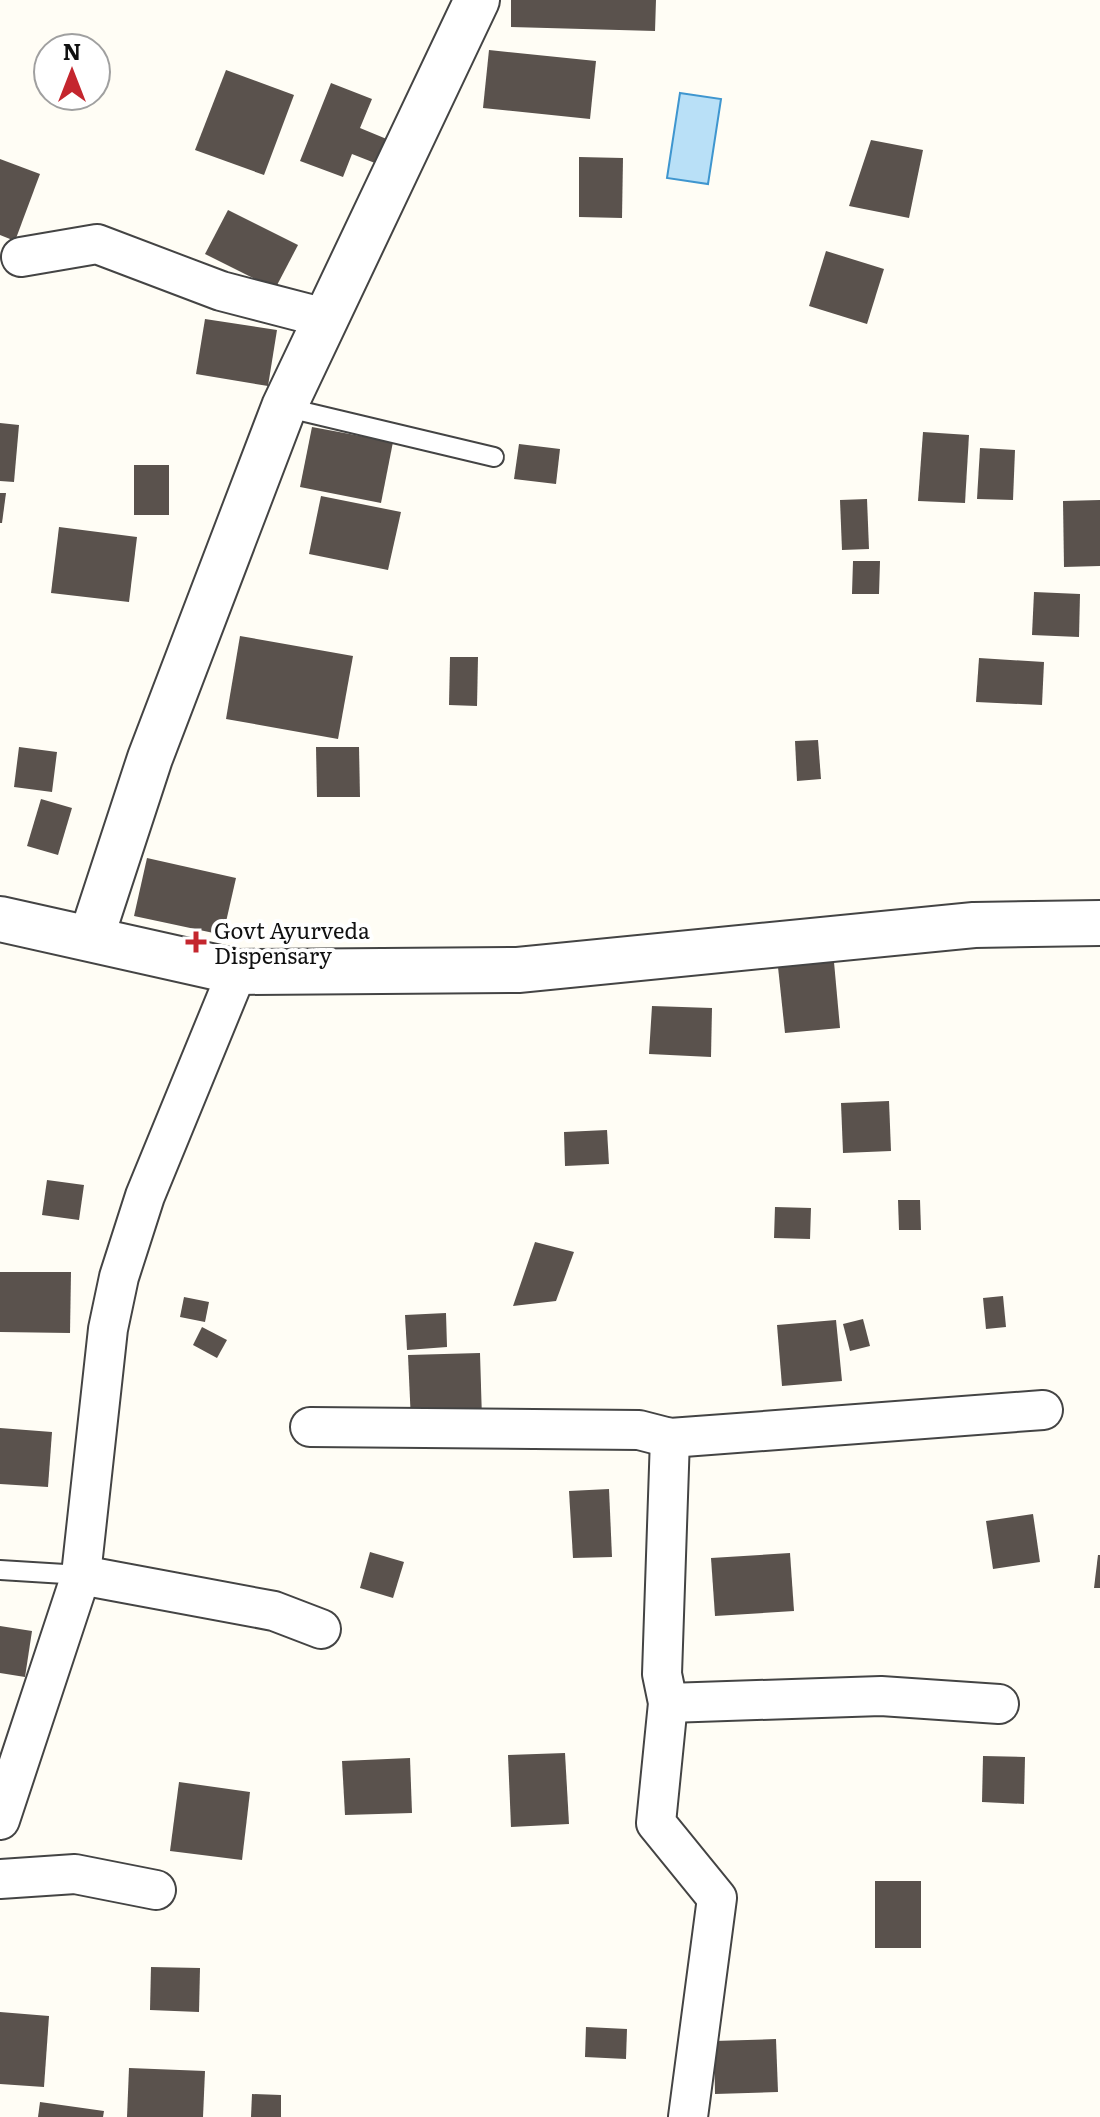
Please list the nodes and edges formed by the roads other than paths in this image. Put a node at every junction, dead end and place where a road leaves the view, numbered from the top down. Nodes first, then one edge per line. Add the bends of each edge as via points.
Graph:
1 (477, 0) edge
2 (21, 257) dead end
3 (325, 318) junction
4 (284, 407) junction
5 (494, 457) dead end
6 (0, 919) edge
7 (1100, 923) edge
8 (91, 938) junction
9 (237, 972) junction
10 (1043, 1410) dead end
11 (310, 1427) dead end
12 (670, 1438) junction
13 (0, 1570) edge
14 (81, 1575) junction
15 (321, 1629) dead end
16 (668, 1703) junction
17 (999, 1704) dead end
18 (0, 1820) edge
19 (0, 1879) edge
20 (156, 1890) dead end
21 (688, 2117) edge

1 - 3 street
2 - 3 street via 97,244 221,291
3 - 4 street
4 - 5 lane
4 - 8 street via 150,758
6 - 8 street
7 - 9 street via 974,925 518,970
8 - 9 street
9 - 14 street via 145,1196 119,1277 108,1329
10 - 12 street
11 - 12 street via 639,1430
12 - 16 street via 662,1674
13 - 14 lane
14 - 15 street via 274,1611
14 - 18 street
16 - 17 street via 881,1696
16 - 21 street via 656,1823 717,1898
19 - 20 street via 75,1874

